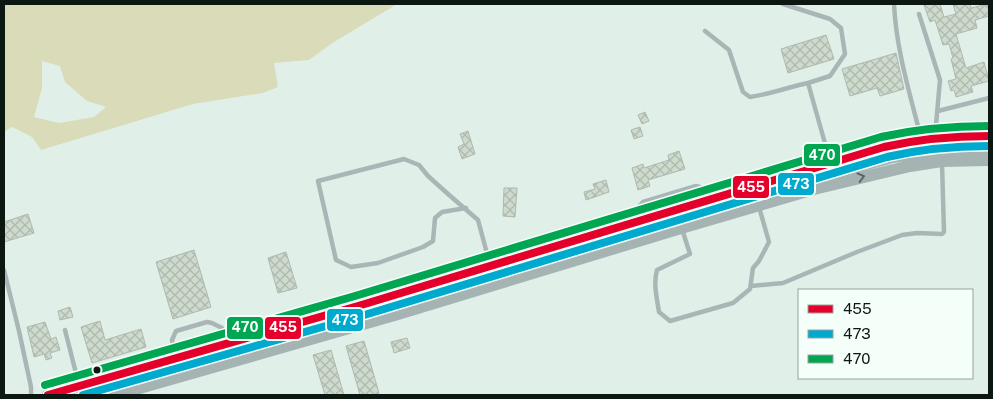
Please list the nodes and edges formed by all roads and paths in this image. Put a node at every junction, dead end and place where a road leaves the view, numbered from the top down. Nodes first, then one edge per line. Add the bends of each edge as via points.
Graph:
1 (783, 4) edge
2 (894, 4) edge
3 (919, 14) dead end
4 (705, 31) dead end
5 (808, 83) junction
6 (989, 98) edge
7 (938, 111) junction
8 (989, 136) edge
9 (935, 137) junction
10 (921, 139) junction
11 (989, 149) edge
12 (989, 160) edge
13 (942, 161) junction
14 (831, 163) junction
15 (814, 190) junction
16 (709, 200) junction
17 (758, 205) junction
18 (466, 208) junction
19 (634, 223) junction
20 (681, 228) junction
21 (490, 267) junction
22 (4, 270) edge
23 (495, 285) junction
24 (751, 286) junction
25 (65, 330) dead end
26 (226, 344) junction
27 (176, 358) junction
28 (80, 386) junction
29 (31, 395) edge
30 (48, 395) edge
31 (115, 395) edge

1 - 5 lane via 830,19 841,28 845,54 830,76
2 - 10 lane via 894,22
3 - 7 lane via 940,80
4 - 5 lane via 729,50 743,92 750,97
5 - 14 lane
6 - 7 lane
7 - 9 lane
8 - 9 main road
9 - 10 main road
10 - 14 main road
11 - 15 main road via 943,149 893,157 848,169
12 - 13 main road
15 -> 13 main road
13 - 24 lane via 942,234 902,235 783,283
14 - 16 main road
15 - 17 main road
16 - 19 main road
16 - 19 lane via 707,189 696,186 643,202 637,209
17 - 20 main road
17 - 24 lane via 769,242 753,268
18 - 18 lane via 419,165 404,159 318,181 336,260 351,267 378,263 423,248 433,241 435,218 442,212
18 - 21 lane via 478,220
19 - 21 main road
20 - 23 main road
20 - 24 lane via 690,254 657,270 655,289 659,312 670,321 733,303
21 - 23 lane
21 - 26 main road
22 - 29 lane
23 - 31 main road
25 - 28 lane
26 - 27 main road
26 - 27 lane via 223,329 207,322 176,331 172,340
27 - 28 main road
28 - 30 main road

